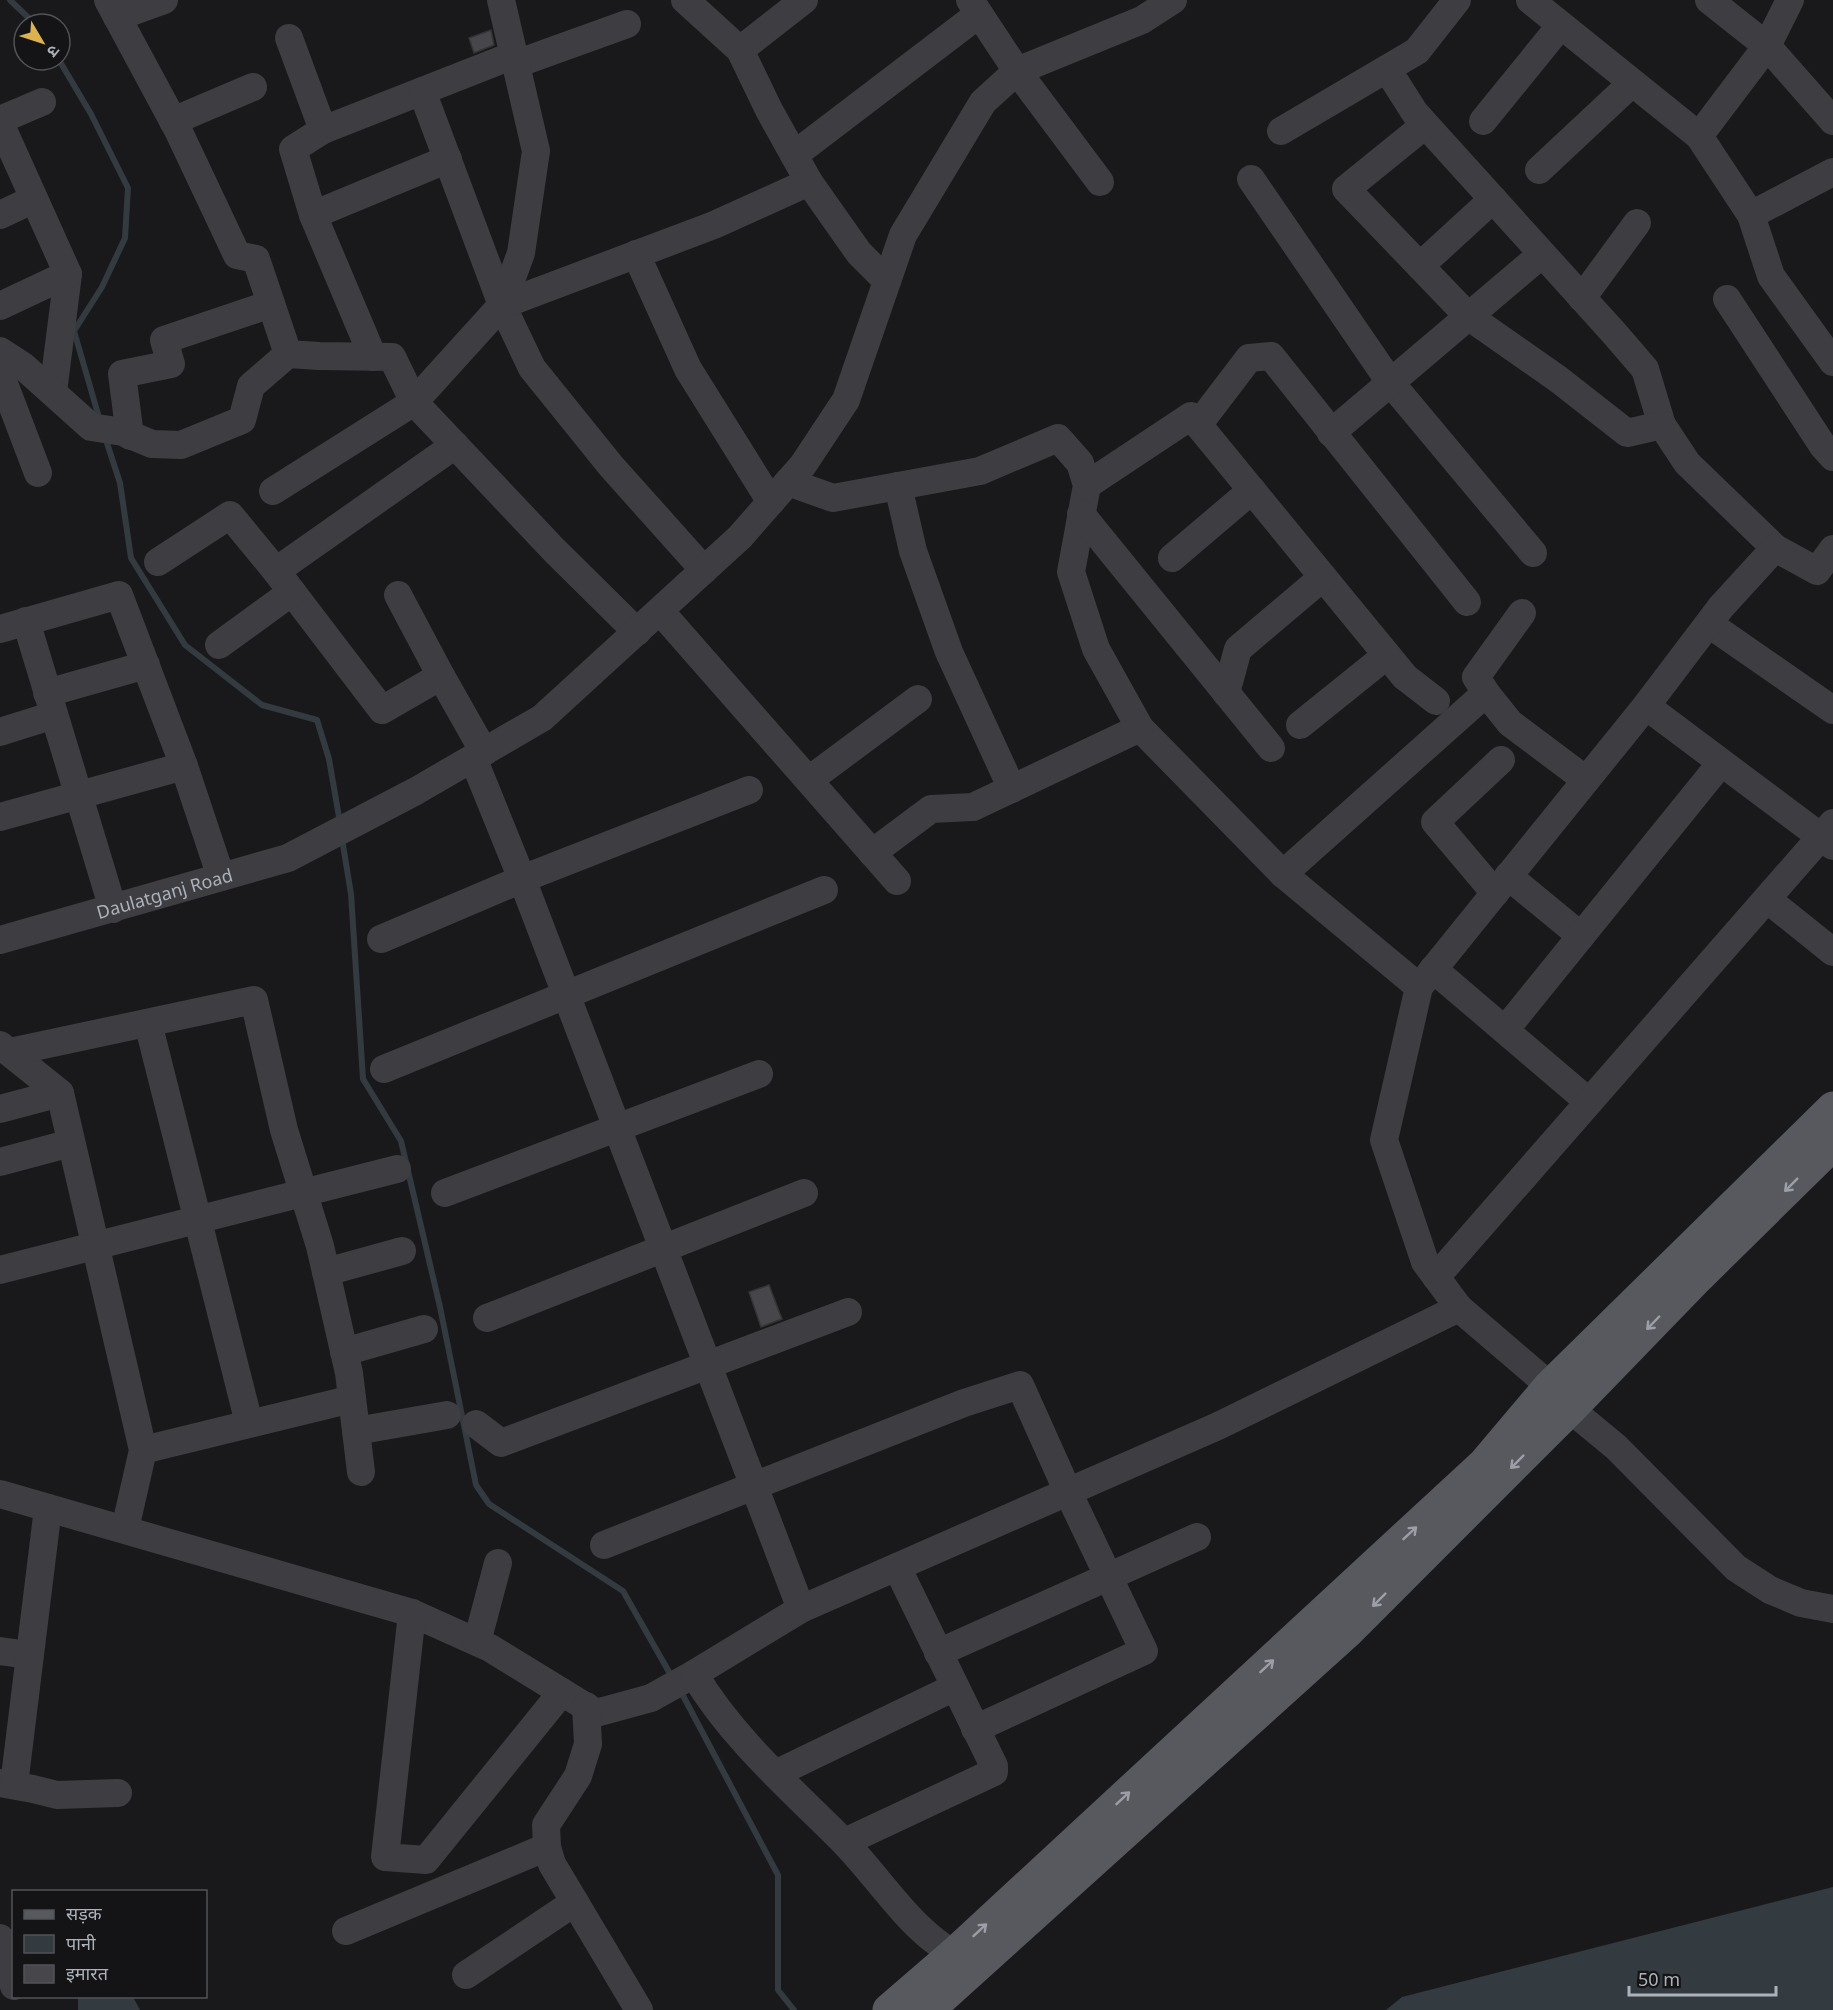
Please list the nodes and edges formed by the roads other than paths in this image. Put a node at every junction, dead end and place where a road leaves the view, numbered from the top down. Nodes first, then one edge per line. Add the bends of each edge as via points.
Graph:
1 (164, 0) edge
2 (501, 0) edge
3 (685, 0) edge
4 (804, 0) edge
5 (1173, 0) edge
6 (1457, 0) edge
7 (1530, 0) edge
8 (1710, 0) edge
9 (1790, 0) edge
10 (975, 7) edge
11 (113, 9) edge
12 (627, 24) dead end
13 (1561, 25) junction
14 (289, 38) dead end
15 (1767, 46) junction
16 (740, 50) junction
17 (515, 59) junction
18 (1387, 69) junction
19 (1017, 71) junction
20 (1632, 83) junction
21 (253, 87) dead end
22 (422, 91) junction
23 (42, 102) dead end
24 (0, 121) edge
25 (173, 121) junction
26 (1483, 121) dead end
27 (1833, 121) edge
28 (1425, 124) junction
29 (323, 130) junction
30 (1281, 130) dead end
31 (1699, 136) junction
32 (794, 155) junction
33 (448, 159) junction
34 (1539, 170) dead end
35 (1833, 171) edge
36 (1251, 178) dead end
37 (808, 182) junction
38 (1100, 182) dead end
39 (34, 199) junction
40 (1493, 199) junction
41 (0, 215) edge
42 (313, 215) junction
43 (1751, 215) junction
44 (1637, 223) dead end
45 (636, 254) junction
46 (1542, 254) junction
47 (1420, 266) junction
48 (68, 274) junction
49 (887, 281) junction
50 (1582, 298) junction
51 (1727, 299) dead end
52 (271, 304) junction
53 (502, 305) junction
54 (0, 306) edge
55 (1468, 316) junction
56 (0, 351) edge
57 (288, 354) junction
58 (374, 357) junction
59 (1833, 362) edge
60 (0, 374) edge
61 (1390, 382) junction
62 (53, 392) junction
63 (414, 402) junction
64 (1198, 425) junction
65 (1662, 425) junction
66 (9, 427) edge
67 (1330, 432) junction
68 (126, 434) junction
69 (454, 445) junction
70 (1833, 457) edge
71 (38, 473) dead end
72 (1087, 485) junction
73 (898, 486) junction
74 (1252, 490) junction
75 (273, 491) dead end
76 (779, 492) junction
77 (1081, 514) junction
78 (1775, 548) junction
79 (1533, 554) dead end
80 (1172, 558) dead end
81 (158, 562) dead end
82 (1828, 566) edge
83 (704, 570) junction
84 (1323, 577) junction
85 (284, 582) junction
86 (398, 595) dead end
87 (1467, 602) dead end
88 (660, 611) junction
89 (1522, 613) dead end
90 (1709, 624) junction
91 (13, 625) edge
92 (637, 632) junction
93 (219, 645) dead end
94 (1387, 655) junction
95 (146, 665) junction
96 (441, 676) junction
97 (1226, 693) junction
98 (1486, 693) junction
99 (918, 699) dead end
100 (1436, 701) dead end
101 (51, 704) junction
102 (1646, 706) junction
103 (1833, 710) edge
104 (1300, 725) dead end
105 (1140, 728) junction
106 (0, 732) edge
107 (1270, 748) dead end
108 (479, 755) junction
109 (1501, 760) dead end
110 (1721, 763) junction
111 (184, 766) junction
112 (809, 780) junction
113 (1586, 780) junction
114 (1012, 789) junction
115 (748, 790) dead end
116 (78, 795) junction
117 (0, 817) edge
118 (1829, 835) edge
119 (872, 853) junction
120 (1283, 874) junction
121 (221, 878) junction
122 (522, 879) junction
123 (897, 881) dead end
124 (1502, 884) junction
125 (824, 890) dead end
126 (1767, 899) junction
127 (113, 909) junction
128 (1581, 936) junction
129 (0, 938) edge
130 (381, 939) dead end
131 (1833, 952) edge
132 (1426, 978) junction
133 (565, 996) junction
134 (148, 1023) junction
135 (1505, 1030) junction
136 (5, 1048) edge
137 (384, 1069) dead end
138 (759, 1074) dead end
139 (60, 1093) junction
140 (1589, 1102) junction
141 (1833, 1108) edge
142 (0, 1109) edge
143 (616, 1128) junction
144 (71, 1143) junction
145 (1833, 1144) edge
146 (0, 1162) edge
147 (397, 1169) dead end
148 (304, 1193) junction
149 (445, 1193) dead end
150 (804, 1193) dead end
151 (198, 1220) junction
152 (95, 1245) junction
153 (662, 1249) junction
154 (402, 1251) dead end
155 (0, 1270) edge
156 (326, 1272) junction
157 (1436, 1277) junction
158 (1459, 1308) junction
159 (848, 1312) dead end
160 (487, 1318) dead end
161 (424, 1329) dead end
162 (344, 1352) junction
163 (707, 1365) junction
164 (1560, 1398) junction
165 (352, 1399) junction
166 (447, 1415) dead end
167 (249, 1424) junction
168 (476, 1424) dead end
169 (356, 1431) junction
170 (142, 1450) junction
171 (361, 1472) dead end
172 (754, 1485) junction
173 (1068, 1492) junction
174 (0, 1494) edge
175 (48, 1508) junction
176 (125, 1529) junction
177 (1197, 1537) dead end
178 (604, 1545) dead end
179 (498, 1563) dead end
180 (897, 1567) junction
181 (1109, 1577) junction
182 (801, 1609) junction
183 (1833, 1609) edge
184 (412, 1613) junction
185 (477, 1642) junction
186 (0, 1651) edge
187 (938, 1653) junction
188 (29, 1655) junction
189 (691, 1676) junction
190 (955, 1687) junction
191 (574, 1699) junction
192 (11, 1718) edge
193 (975, 1730) junction
194 (775, 1774) junction
195 (7, 1784) edge
196 (118, 1793) dead end
197 (845, 1842) junction
198 (547, 1847) junction
199 (575, 1902) junction
200 (346, 1931) dead end
201 (0, 1938) edge
202 (966, 1959) junction
203 (466, 1975) dead end
204 (12, 1979) edge
205 (639, 2010) edge
206 (889, 2010) edge
207 (928, 2010) edge

1 - 11 street
2 - 17 street
3 - 16 street
4 - 16 street
5 - 19 street via 1142,20
6 - 18 street via 1417,51
7 - 13 street
8 - 15 street
9 - 15 street
10 - 19 street
10 - 32 street
11 - 25 street
12 - 17 street
13 - 20 street
13 - 26 street
14 - 29 street
15 - 27 street
15 - 31 street
16 - 32 street
17 - 22 street
17 - 53 street via 536,151 521,253
18 - 28 street
18 - 30 street
19 - 38 street
19 - 49 street, Daulatganj Road via 983,102 903,235
20 - 31 street
20 - 34 street
21 - 25 street
22 - 29 street
22 - 33 street
23 - 24 street
24 - 39 street
25 - 52 street via 237,255 256,259
28 - 40 street
28 - 47 street via 1346,189
29 - 42 street via 293,148
31 - 43 street
32 - 37 street
33 - 42 street
33 - 53 street
35 - 43 street
36 - 61 street
37 - 45 street via 714,225
37 - 49 street via 859,253
39 - 41 street
39 - 48 street
40 - 46 street
40 - 47 street
42 - 58 street
43 - 59 street via 1771,276
44 - 50 street
45 - 53 street
45 - 76 street via 688,369
46 - 50 street
46 - 55 street
47 - 55 street
48 - 54 street
48 - 62 street
49 - 76 street, Daulatganj Road via 846,400 803,465
50 - 65 street via 1645,369
51 - 70 street
52 - 57 street
52 - 68 street via 164,340 171,364 122,374
53 - 63 street
53 - 83 street via 531,368
55 - 61 street
55 - 65 street via 1627,433
56 - 62 street
57 - 58 street
57 - 68 street via 251,386 242,420 181,445 152,444
58 - 63 street via 392,357
60 - 66 street
61 - 67 street
61 - 79 street
62 - 68 street via 91,427
63 - 69 street
63 - 75 street
64 - 67 street via 1249,358 1270,356
64 - 72 street via 1191,416
64 - 74 street
65 - 78 street via 1687,463
66 - 71 street
67 - 87 street
69 - 85 street
69 - 92 street
72 - 73 street via 1080,463 1058,438 980,471
72 - 77 street
73 - 76 street via 833,498
73 - 114 street via 913,551 950,652
74 - 80 street
74 - 84 street
76 - 83 street, Daulatganj Road via 740,537
77 - 97 street
77 - 105 street via 1071,572 1096,649
78 - 82 street
78 - 90 street
81 - 85 street via 230,515
83 - 88 street, Daulatganj Road
84 - 94 street
84 - 97 street via 1238,649
85 - 93 street
85 - 96 street via 382,710
86 - 96 street
88 - 92 street, Daulatganj Road
88 - 112 street
89 - 98 street via 1476,677
90 - 102 street
90 - 103 street
91 - 95 street via 119,595
91 - 101 street
92 - 108 street, Daulatganj Road via 542,718
94 - 100 street via 1405,677
94 - 104 street
95 - 101 street
95 - 111 street
96 - 108 street
97 - 107 street
98 - 113 street via 1510,723
98 - 120 street
99 - 112 street
101 - 106 street
101 - 116 street
102 - 110 street
102 - 113 street
105 - 114 street
105 - 120 street
108 - 121 street, Daulatganj Road via 288,858
108 - 122 street
109 - 124 street via 1435,822
110 - 118 street
110 - 128 street
111 - 116 street
111 - 121 street
112 - 119 street
113 - 124 street
114 - 119 street via 973,807 930,809
115 - 122 street
116 - 117 street
116 - 127 street
118 - 126 street
119 - 123 street
120 - 132 street
121 - 127 street, Daulatganj Road
122 - 130 street
122 - 133 street
124 - 128 street
124 - 132 street
125 - 133 street
126 - 131 street
126 - 140 street
127 - 129 street, Daulatganj Road
128 - 135 street
132 - 135 street
132 - 157 street via 1384,1140 1425,1262
133 - 137 street
133 - 143 street
134 - 136 street
134 - 148 street via 254,1000 284,1130
134 - 151 street
135 - 140 street
136 - 139 street
138 - 143 street
139 - 142 street
139 - 144 street
140 - 157 street
141 - 164 main road
143 - 149 street
143 - 153 street
144 - 146 street
144 - 152 street
145 -> 164 main road via 1695,1280
147 - 148 street
148 - 151 street
148 - 156 street
150 - 153 street
151 - 152 street
151 - 167 street
152 - 155 street
152 - 170 street
153 - 160 street
153 - 163 street
154 - 156 street
156 - 162 street
157 - 158 street
158 - 164 street
158 - 173 street via 1218,1426
159 - 163 street
161 - 162 street
162 - 165 street
163 - 168 street via 501,1443
163 - 172 street
164 - 183 street via 1617,1447 1736,1569 1801,1603
164 - 202 main road via 1347,1632
165 - 167 street
165 - 169 street
166 - 169 street
167 - 170 street
169 - 171 street
170 - 176 street
172 - 173 street via 963,1403 1020,1385
172 - 178 street
172 - 182 street
173 - 180 street
173 - 181 street
174 - 175 street
175 - 176 street
175 - 188 street
176 - 184 street
177 - 181 street
179 - 185 street
180 - 182 street
180 - 187 street
181 - 187 street
181 - 193 street via 1144,1651
182 - 189 street
184 - 185 street
184 - 191 street via 385,1857 426,1860
185 - 191 street
186 - 188 street
187 - 190 street
188 - 192 street
189 - 191 street via 651,1698 596,1713
189 - 194 street
190 - 193 street
190 - 194 street
191 - 198 street via 588,1744 578,1776 546,1825
192 - 195 street
193 - 197 street via 994,1772
194 - 197 street
195 - 196 street via 57,1795
197 - 202 street via 935,1942
198 - 199 street via 552,1864
198 - 200 street
199 - 203 street
199 - 205 street
201 - 204 street
202 - 206 main road
202 - 207 main road

